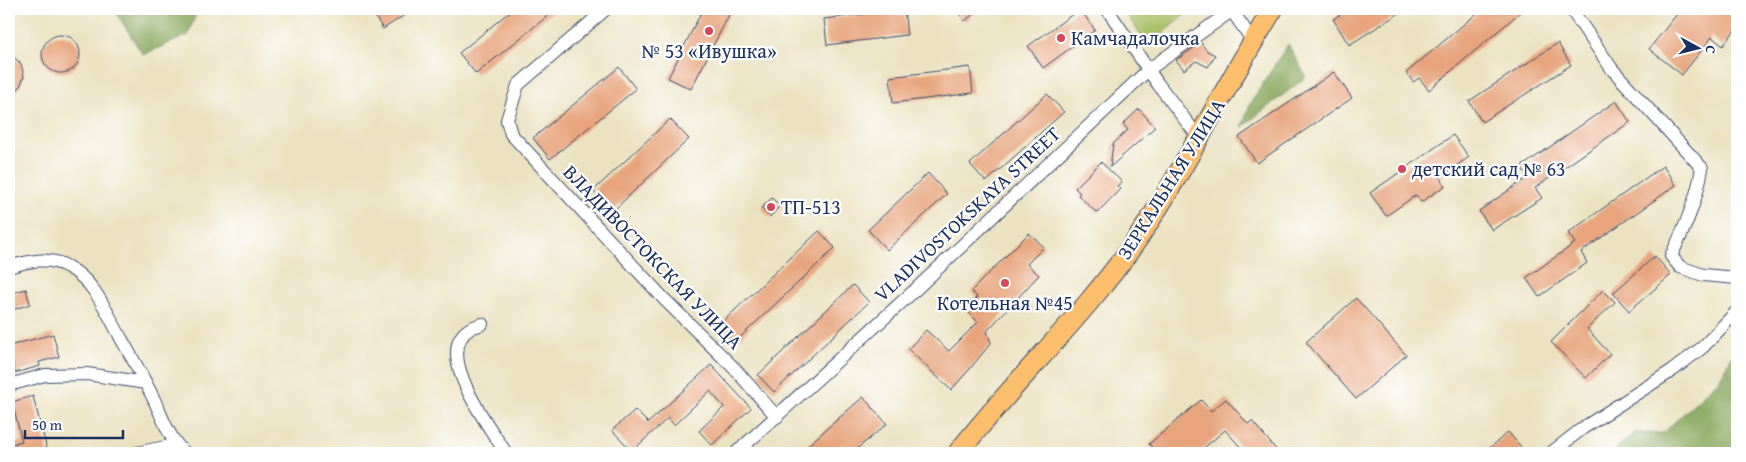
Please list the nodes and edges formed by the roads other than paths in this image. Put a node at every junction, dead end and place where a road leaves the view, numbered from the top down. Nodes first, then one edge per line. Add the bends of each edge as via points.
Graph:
1 (606, 9) edge
2 (1107, 9) edge
3 (1234, 9) edge
4 (1273, 9) edge
5 (1571, 9) edge
6 (1253, 41) junction
7 (1148, 70) junction
8 (1199, 138) junction
9 (9, 267) edge
10 (1737, 278) edge
11 (1737, 312) edge
12 (482, 324) dead end
13 (146, 383) junction
14 (9, 385) edge
15 (776, 417) junction
16 (180, 449) edge
17 (136, 453) edge
18 (506, 453) edge
19 (736, 453) edge
20 (958, 453) edge
21 (1551, 453) edge

1 - 15 street, ВЛАДИВОСТОКСКАЯ УЛИЦА via 518,85 508,120 511,134 664,299 734,368
2 - 7 street
3 - 6 street
3 - 7 street, VLADIVOSTOKSKAYA STREET
4 - 6 main road, ЗЕРКАЛЬНАЯ УЛИЦА
5 - 10 street via 1612,69 1702,168 1689,220 1671,256 1680,267 1702,275
6 - 8 main road, ЗЕРКАЛЬНАЯ УЛИЦА
7 - 8 street
7 - 15 street, VLADIVOSTOKSKAYA STREET
8 - 20 main road, ЗЕРКАЛЬНАЯ УЛИЦА via 1116,268
9 - 13 street via 43,260 68,266 77,273 98,297
11 - 21 street via 1673,370 1583,428
12 - 18 street via 471,328 460,341 460,375
13 - 14 street via 87,374 45,374
13 - 16 street
15 - 19 street, VLADIVOSTOKSKAYA STREET
16 - 17 street

